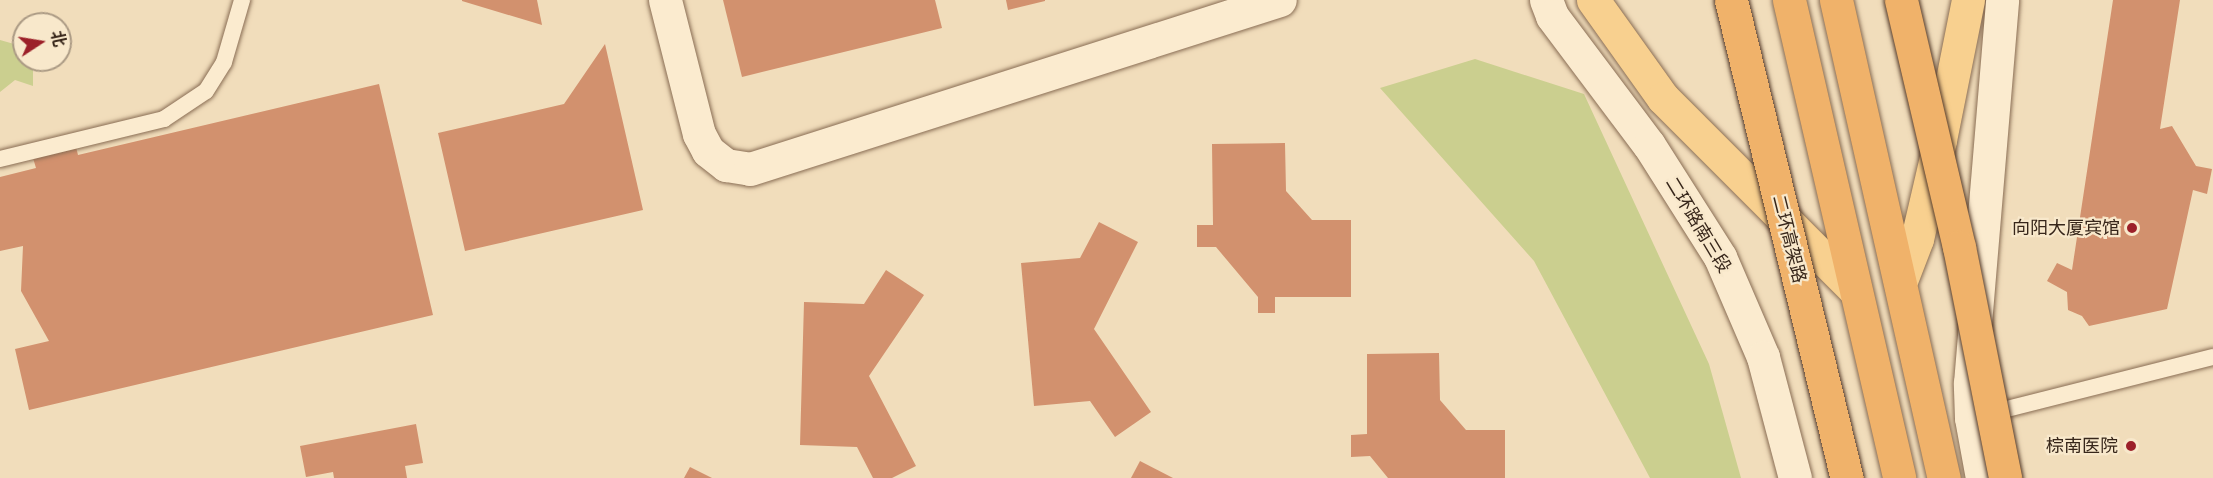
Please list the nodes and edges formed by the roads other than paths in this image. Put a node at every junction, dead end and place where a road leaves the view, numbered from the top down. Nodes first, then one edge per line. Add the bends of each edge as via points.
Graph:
1 (242, 0) edge
2 (665, 0) edge
3 (1280, 0) edge
4 (1546, 0) edge
5 (1593, 0) edge
6 (1731, 0) edge
7 (1789, 0) edge
8 (1836, 0) edge
9 (1901, 0) edge
10 (1968, 0) edge
11 (2002, 0) edge
12 (0, 159) edge
13 (1902, 278) junction
14 (1853, 288) junction
15 (2213, 357) edge
16 (1971, 418) junction
17 (1795, 478) edge
18 (1847, 478) edge
19 (1899, 478) edge
20 (1944, 478) edge
21 (1965, 478) edge
22 (1982, 478) edge
23 (2005, 478) edge

1 - 12 lane via 224,62 206,91 164,119
2 - 3 main road via 699,134 708,151 726,165 750,169
4 - 17 main road, 二环路南三段 via 1552,16 1649,145 1720,257 1763,357
5 - 14 main road via 1663,98
6 - 18 highway, 二环高架路, bridge
7 - 14 highway
8 - 13 highway
9 - 23 highway, bridge via 1959,247
10 - 13 main road via 1938,151 1917,239
11 - 16 main road via 1970,383
13 - 20 highway
14 - 19 highway
15 - 16 lane
16 - 21 main road
16 - 22 main road

